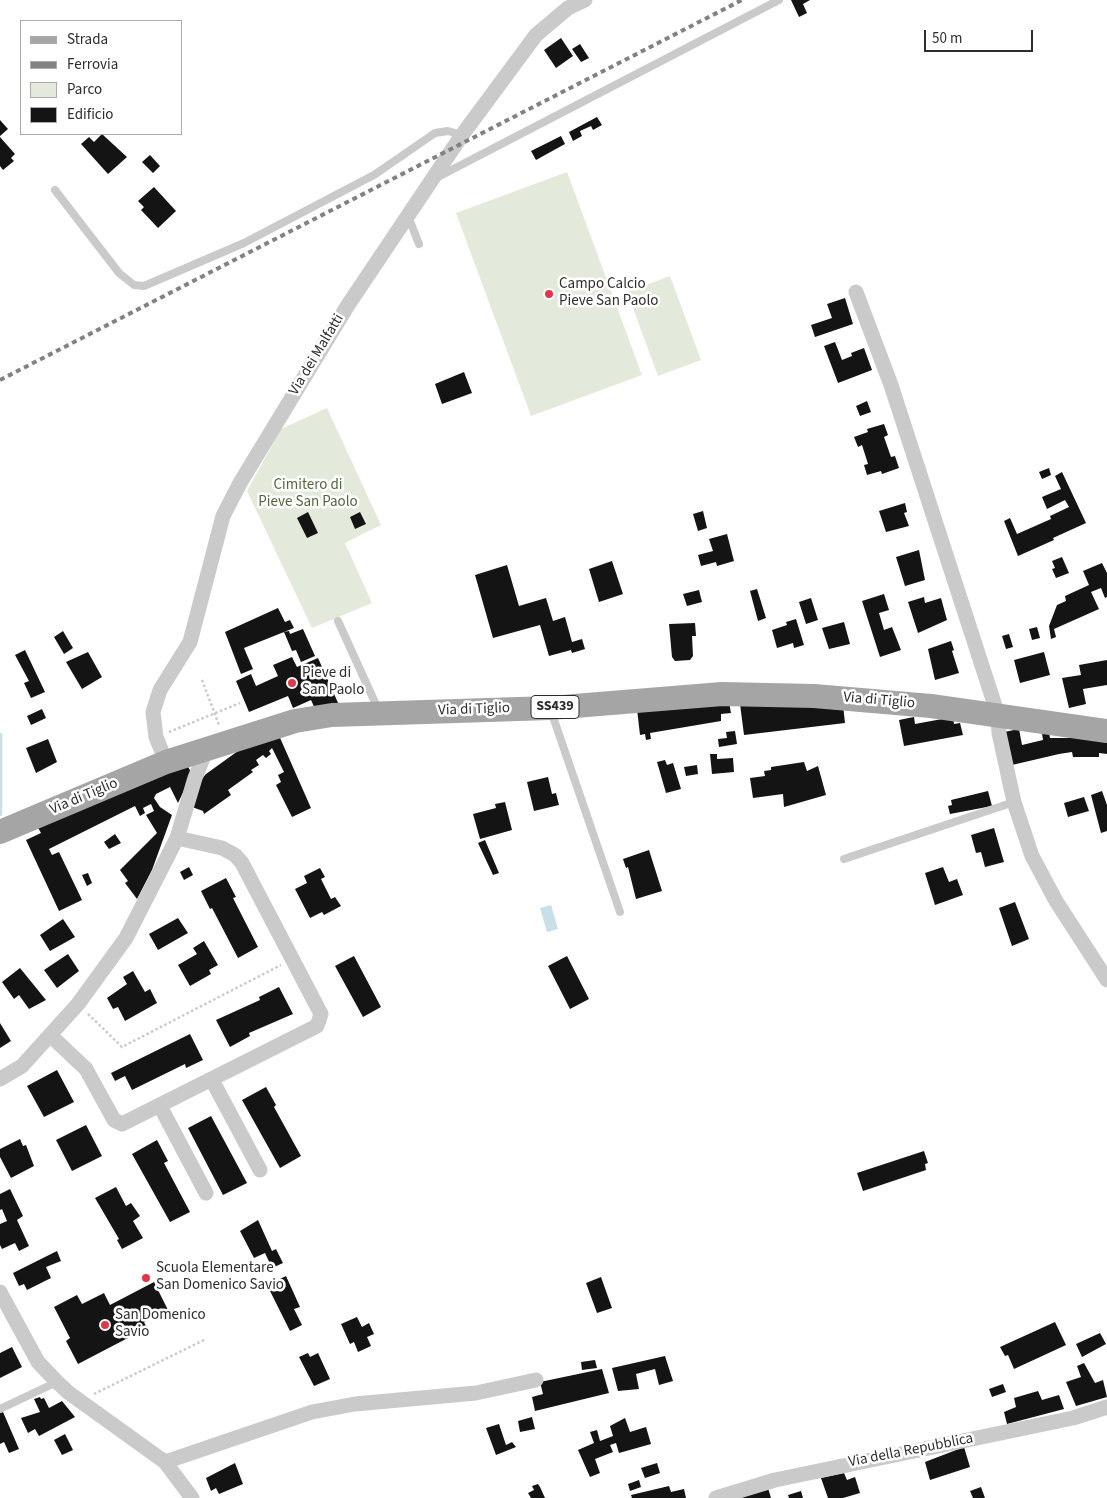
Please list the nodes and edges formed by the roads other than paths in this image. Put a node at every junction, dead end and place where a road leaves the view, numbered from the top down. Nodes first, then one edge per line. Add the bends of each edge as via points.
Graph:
1 (585, 0) edge
2 (779, 0) edge
3 (462, 135) junction
4 (430, 182) junction
5 (55, 190) dead end
6 (407, 214) junction
7 (418, 244) dead end
8 (856, 292) dead end
9 (338, 621) dead end
10 (550, 708) junction
11 (380, 713) junction
12 (998, 715) junction
13 (1107, 731) edge
14 (217, 745) junction
15 (166, 762) junction
16 (1014, 802) junction
17 (10, 828) edge
18 (177, 838) junction
19 (844, 859) dead end
20 (620, 912) dead end
21 (1107, 980) edge
22 (50, 1035) junction
23 (0, 1079) edge
24 (212, 1080) junction
25 (160, 1106) junction
26 (260, 1170) dead end
27 (206, 1193) dead end
28 (0, 1292) edge
29 (536, 1380) dead end
30 (57, 1382) junction
31 (1107, 1408) edge
32 (0, 1409) edge
33 (165, 1462) junction
34 (192, 1498) edge
35 (716, 1498) edge

1 - 3 street, Via dei Malfatti via 568,8 536,35
2 - 4 lane
3 - 4 street, Via dei Malfatti
3 - 5 lane via 448,131 435,133 374,175 244,243 144,286 134,285 119,273
4 - 6 street, Via dei Malfatti
6 - 7 lane
6 - 15 street, Via dei Malfatti via 348,305 223,516 190,642 160,690 153,712 156,737
8 - 12 street via 891,386
9 - 11 lane
10 - 11 main road, Via di Tiglio / SS439
10 - 12 main road, Via di Tiglio / SS439 via 740,695 814,696
10 - 20 lane
11 - 14 main road, Via di Tiglio / SS439 via 332,715 295,721
12 - 13 main road, Via di Tiglio / SS439
12 - 16 street
14 - 15 main road, Via di Tiglio / SS439
14 - 18 street via 195,778
15 - 17 main road, Via di Tiglio / SS439
16 - 19 lane
16 - 21 street via 1032,856 1056,901
18 - 22 street via 126,938 78,1004
18 - 24 street via 222,848 242,863 320,1014 317,1026
22 - 23 street via 22,1066
22 - 25 street via 86,1069 114,1120 122,1124
24 - 25 street
24 - 26 street
25 - 27 street
28 - 30 street via 38,1362
29 - 33 street via 476,1393 364,1403 312,1412
30 - 32 lane
30 - 33 street
31 - 35 street, Via della Repubblica via 1074,1418 775,1480
33 - 34 street

